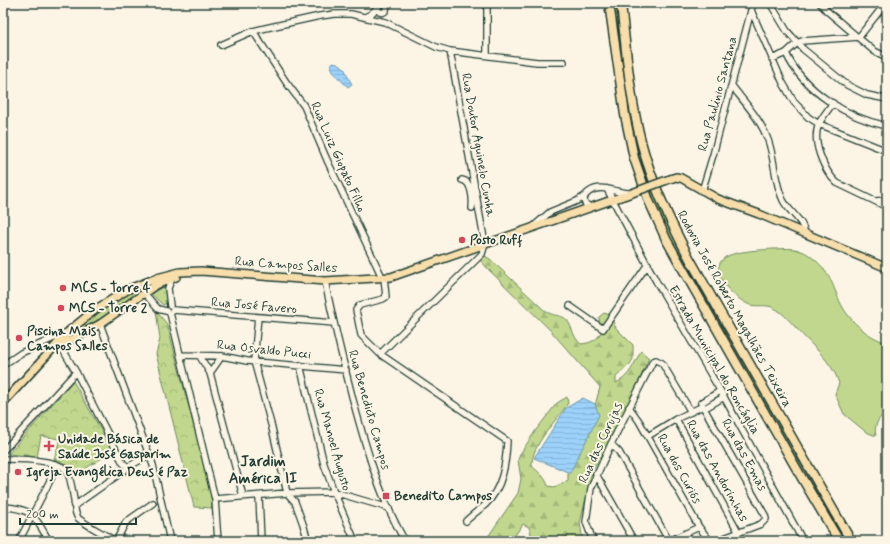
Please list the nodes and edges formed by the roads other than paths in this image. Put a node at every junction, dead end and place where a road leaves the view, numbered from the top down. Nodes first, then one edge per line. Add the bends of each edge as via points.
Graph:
1 (487, 3) edge
2 (608, 3) edge
3 (621, 3) edge
4 (624, 3) edge
5 (753, 3) edge
6 (770, 3) edge
7 (820, 3) edge
8 (885, 4) edge
9 (382, 8) edge
10 (751, 10) junction
11 (366, 17) junction
12 (373, 19) junction
13 (388, 23) junction
14 (253, 31) junction
15 (858, 37) junction
16 (625, 41) junction
17 (796, 43) junction
18 (221, 45) dead end
19 (450, 51) junction
20 (786, 53) junction
21 (487, 55) junction
22 (887, 57) edge
23 (772, 59) junction
24 (564, 62) dead end
25 (732, 86) junction
26 (887, 99) edge
27 (833, 103) junction
28 (819, 124) junction
29 (887, 126) edge
30 (887, 151) edge
31 (462, 180) dead end
32 (607, 189) junction
33 (702, 191) junction
34 (632, 193) junction
35 (586, 196) junction
36 (612, 199) junction
37 (887, 200) edge
38 (873, 201) junction
39 (604, 202) junction
40 (590, 207) junction
41 (887, 207) edge
42 (472, 208) dead end
43 (534, 226) junction
44 (804, 233) junction
45 (485, 244) junction
46 (648, 264) junction
47 (887, 268) edge
48 (192, 272) junction
49 (383, 277) junction
50 (172, 279) junction
51 (160, 280) junction
52 (148, 281) junction
53 (325, 281) junction
54 (168, 288) junction
55 (122, 293) junction
56 (145, 294) junction
57 (138, 298) junction
58 (570, 306) dead end
59 (170, 310) junction
60 (258, 318) junction
61 (81, 321) junction
62 (334, 323) junction
63 (100, 324) junction
64 (69, 331) junction
65 (39, 344) junction
66 (60, 345) junction
67 (50, 352) junction
68 (380, 354) junction
69 (180, 355) junction
70 (199, 355) junction
71 (222, 356) junction
72 (254, 361) junction
73 (3, 365) edge
74 (300, 365) junction
75 (346, 370) junction
76 (76, 372) junction
77 (210, 373) junction
78 (720, 391) junction
79 (724, 397) junction
80 (3, 403) edge
81 (703, 406) junction
82 (629, 407) junction
83 (691, 412) junction
84 (676, 419) junction
85 (648, 436) junction
86 (611, 444) junction
87 (3, 452) edge
88 (149, 455) junction
89 (3, 459) edge
90 (58, 465) junction
91 (126, 469) junction
92 (596, 474) junction
93 (334, 492) junction
94 (287, 493) junction
95 (243, 496) junction
96 (259, 496) junction
97 (215, 499) junction
98 (153, 503) dead end
99 (74, 506) junction
100 (3, 507) edge
101 (389, 508) junction
102 (32, 514) junction
103 (466, 521) dead end
104 (699, 527) junction
105 (739, 533) junction
106 (19, 541) edge
107 (49, 541) edge
108 (115, 541) edge
109 (170, 541) edge
110 (218, 541) edge
111 (261, 541) edge
112 (308, 541) edge
113 (355, 541) edge
114 (405, 541) edge
115 (593, 541) edge
116 (634, 541) edge
117 (669, 541) edge
118 (710, 541) edge
119 (716, 541) edge
120 (803, 541) edge
121 (839, 541) edge
122 (851, 541) edge

1 - 21 street
2 - 121 highway, Rodovia José Roberto Magalhães Teixeira via 631,145 642,182 658,220 680,264
3 - 16 highway, Rodovia José Roberto Magalhães Teixeira
4 - 16 highway
5 - 10 street, Rua Paulinio Santana
6 - 17 street
7 - 15 street
8 - 15 street
9 - 11 street
9 - 12 street
9 - 13 street
10 - 23 street
10 - 25 street, Rua Paulinio Santana
11 - 12 street
11 - 14 street via 335,14
12 - 13 street
13 - 19 street via 436,47
14 - 18 street
14 - 49 street, Rua Luiz Giopato Filho via 304,106
15 - 17 street via 806,40
15 - 22 street via 874,51
16 - 122 highway, Rodovia José Roberto Magalhães Teixeira via 642,145 669,218
17 - 20 street
17 - 26 street via 847,85 867,95
19 - 21 street
19 - 45 street, Rua Doutor Aguinelo Cunha
20 - 23 street
20 - 27 street via 801,77
21 - 24 street via 538,62
23 - 28 street via 794,102 808,117
25 - 33 street, Rua Paulinio Santana
25 - 44 street via 764,131 781,195 803,225
27 - 28 street
27 - 29 street via 858,118
28 - 30 street
28 - 38 street via 816,133 818,145 830,177 843,187
31 - 42 street via 469,183
32 - 34 street
32 - 35 street via 598,188
32 - 36 street, Estrada Municipal do Roncáglia
32 - 39 street via 608,196
33 - 34 main road, Rua Campos Salles, bridge via 676,177
33 - 44 main road
34 - 36 main road, Rua Campos Salles
35 - 40 street via 584,202
35 - 43 street via 550,212
36 - 39 main road, Rua Campos Salles
36 - 46 street, Estrada Municipal do Roncáglia
37 - 38 street
38 - 41 street
39 - 40 main road, Rua Campos Salles
40 - 43 main road, Rua Campos Salles
43 - 45 main road, Rua Campos Salles
44 - 47 main road
45 - 49 main road, Rua Campos Salles
45 - 68 street via 482,254
46 - 58 street via 603,329
46 - 78 street, Estrada Municipal do Roncáglia
48 - 50 main road
48 - 51 main road, Rua Campos Salles via 180,272
48 - 53 main road, Rua Campos Salles via 222,272
49 - 53 main road, Rua Campos Salles
49 - 68 street, Rua Luiz Giopato Filho via 386,297 360,305 356,310 361,335
50 - 51 main road
50 - 54 street
51 - 52 main road, Rua Campos Salles
51 - 54 street
51 - 56 main road
52 - 55 main road, Rua Campos Salles
52 - 56 main road via 142,288
53 - 62 street, Rua Benedicto Campos
54 - 59 street
55 - 57 main road via 135,291
55 - 61 main road, Rua Campos Salles
56 - 57 main road
56 - 59 street via 158,308
57 - 63 main road
59 - 60 street, Rua José Favero
59 - 69 street
60 - 62 street, Rua José Favero
60 - 72 street
61 - 64 main road, Rua Campos Salles
61 - 66 main road, Rua Campos Salles
62 - 75 street, Rua Benedicto Campos
63 - 66 main road
63 - 88 street
64 - 65 street
64 - 67 main road, Rua Campos Salles
65 - 67 street via 49,348
65 - 73 street
66 - 67 main road
66 - 76 street
67 - 80 main road
68 - 103 street via 507,441 507,459 495,493
69 - 70 street, Rua Osvaldo Pucci
69 - 97 street
70 - 71 street, Rua Osvaldo Pucci
70 - 77 street
71 - 72 street, Rua Osvaldo Pucci
71 - 77 street
72 - 74 street, Rua Osvaldo Pucci
72 - 94 street
74 - 75 street, Rua Osvaldo Pucci
74 - 93 street, Rua Manoel Augusto via 324,464
75 - 101 street, Rua Benedicto Campos via 372,465
76 - 87 street
76 - 91 street
77 - 95 street
78 - 79 street, Estrada Municipal do Roncáglia
78 - 81 street
79 - 81 street
79 - 120 street, Estrada Municipal do Roncáglia
81 - 83 street
81 - 105 street, Rua das Emas via 765,515 766,519 761,524
82 - 83 street, Rua das Corujas via 651,362 656,360 662,363
82 - 85 street, Rua dos Curiós
82 - 86 street, Rua das Corujas
83 - 84 street
84 - 85 street
84 - 105 street, Rua das Andorinhas
85 - 104 street, Rua dos Curiós
86 - 92 street, Rua das Corujas
86 - 117 street
88 - 91 street
88 - 109 street
89 - 90 street via 38,460
90 - 99 street via 67,471
90 - 102 street
91 - 99 street
92 - 115 street, Rua das Corujas via 591,488 586,522
92 - 116 street
93 - 94 street
93 - 101 street
93 - 113 street, Rua Manoel Augusto
94 - 96 street
94 - 112 street via 295,502
95 - 96 street
95 - 97 street
96 - 111 street
97 - 110 street
98 - 108 street via 126,522
99 - 108 street via 79,518
100 - 102 street via 19,508
101 - 114 street, Rua Benedicto Campos
102 - 106 street
102 - 107 street
104 - 117 street
104 - 118 street, Rua dos Curiós
105 - 119 street

